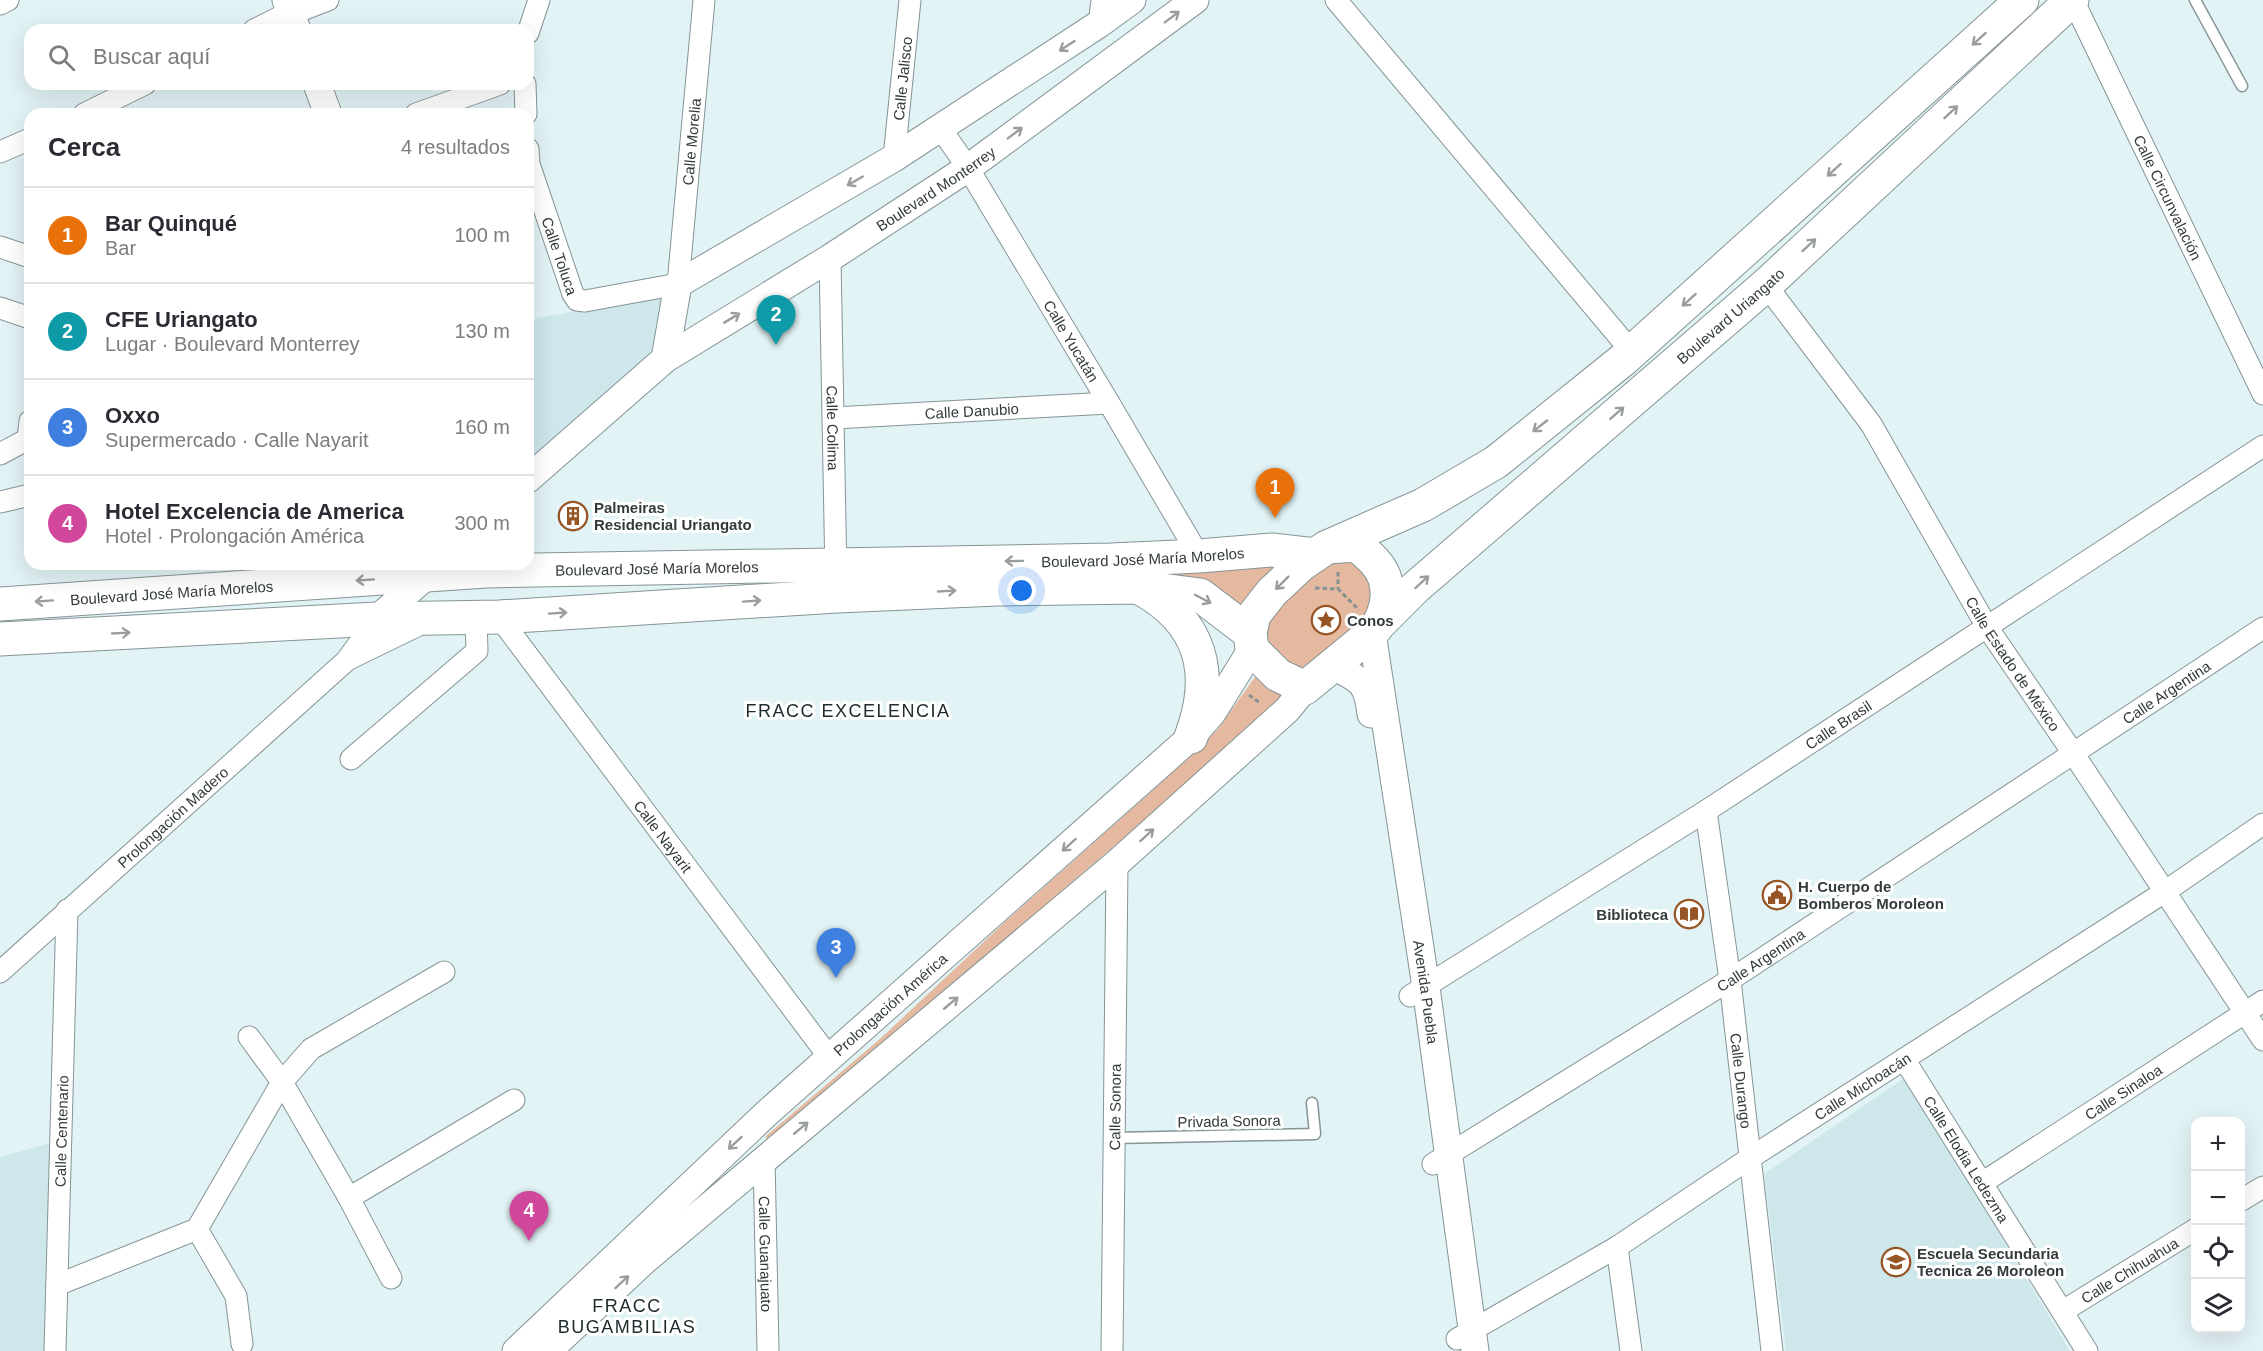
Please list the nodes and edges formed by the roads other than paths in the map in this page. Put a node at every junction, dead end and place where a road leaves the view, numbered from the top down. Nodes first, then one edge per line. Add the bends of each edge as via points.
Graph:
1 (8, 0) edge
2 (328, 0) edge
3 (539, 0) edge
4 (704, 0) edge
5 (910, 0) edge
6 (1132, 0) edge
7 (1194, 0) edge
8 (1336, 0) edge
9 (2022, 0) edge
10 (2072, 0) edge
11 (2195, 0) edge
12 (0, 4) edge
13 (1100, 12) edge
14 (291, 14) edge
15 (268, 24) edge
16 (531, 24) edge
17 (2242, 86) dead end
18 (134, 90) edge
19 (319, 90) edge
20 (483, 90) edge
21 (525, 90) edge
22 (102, 108) edge
23 (326, 108) edge
24 (433, 108) edge
25 (526, 108) edge
26 (941, 129) junction
27 (24, 142) edge
28 (0, 152) edge
29 (894, 159) junction
30 (968, 168) junction
31 (534, 179) edge
32 (0, 247) edge
33 (24, 255) edge
34 (830, 258) junction
35 (678, 284) junction
36 (1766, 285) junction
37 (0, 308) edge
38 (24, 316) edge
39 (672, 316) junction
40 (704, 335) junction
41 (1632, 352) junction
42 (664, 359) junction
43 (2263, 394) edge
44 (1109, 403) junction
45 (834, 418) junction
46 (24, 441) edge
47 (2263, 446) edge
48 (0, 453) edge
49 (534, 475) edge
50 (24, 496) edge
51 (0, 501) edge
52 (1199, 556) junction
53 (1326, 556) junction
54 (433, 570) edge
55 (486, 570) edge
56 (534, 570) edge
57 (836, 580) junction
58 (1139, 587) junction
59 (0, 604) edge
60 (488, 617) junction
61 (377, 619) junction
62 (431, 619) junction
63 (1987, 627) junction
64 (1376, 628) junction
65 (2263, 628) edge
66 (0, 639) edge
67 (1251, 641) junction
68 (346, 661) junction
69 (1334, 666) junction
70 (1305, 688) junction
71 (1191, 737) junction
72 (2073, 753) junction
73 (351, 759) dead end
74 (1706, 811) junction
75 (2263, 824) edge
76 (1117, 863) junction
77 (2166, 891) junction
78 (67, 910) junction
79 (0, 972) edge
80 (444, 972) dead end
81 (1730, 980) junction
82 (1418, 991) junction
83 (2263, 1001) edge
84 (2245, 1012) junction
85 (249, 1037) dead end
86 (2263, 1040) edge
87 (830, 1057) junction
88 (1904, 1059) junction
89 (282, 1082) junction
90 (514, 1100) dead end
91 (1312, 1103) dead end
92 (767, 1113) junction
93 (1114, 1138) junction
94 (764, 1158) junction
95 (1750, 1158) junction
96 (1440, 1160) junction
97 (1982, 1183) junction
98 (2263, 1187) edge
99 (349, 1198) junction
100 (2245, 1198) edge
101 (197, 1229) junction
102 (2191, 1232) edge
103 (1617, 1247) junction
104 (391, 1278) dead end
105 (57, 1285) junction
106 (2063, 1311) junction
107 (1466, 1343) edge
108 (242, 1344) dead end
109 (56, 1351) edge
110 (516, 1351) edge
111 (548, 1351) edge
112 (768, 1351) edge
113 (1112, 1351) edge
114 (1631, 1351) edge
115 (1772, 1351) edge
116 (2087, 1351) edge

1 - 12 street
2 - 14 street
3 - 16 street
4 - 35 street, Calle Morelia
5 - 29 street, Calle Jalisco
6 - 13 street
30 -> 7 street, Boulevard Monterrey
8 - 41 street
9 -> 41 main road
36 -> 10 main road, Boulevard Uriangato
10 - 43 street, Calle Circunvalación
11 - 17 lane
13 -> 26 street
14 - 15 street
18 - 22 street
19 - 23 street
20 - 24 street
21 - 25 street
26 - 29 street
26 - 30 street, Calle Yucatán
27 - 28 street
29 -> 35 street
30 - 34 street, Boulevard Monterrey
30 - 44 street, Calle Yucatán
31 - 35 street, Calle Toluca via 577,300
32 - 33 street
40 -> 34 street, Boulevard Monterrey
34 - 45 street, Calle Colima
35 - 39 street
36 - 63 street, Calle Estado de México via 1871,424
64 -> 36 main road, Boulevard Uriangato via 1416,587
37 - 38 street
39 - 40 street via 677,328 688,335
39 - 42 street
40 - 42 street, Boulevard Monterrey
41 -> 53 main road via 1496,462
42 - 49 street, Boulevard Monterrey
44 - 45 street, Calle Danubio
44 - 52 street, Calle Yucatán
45 - 57 street, Calle Colima
46 - 48 street
47 - 63 street, Calle Brasil
50 - 51 street
52 - 53 main road, Boulevard José María Morelos via 1272,550
52 -> 57 main road, Boulevard José María Morelos
53 - 64 main road, Boulevard José María Morelos via 1357,545 1377,563 1389,591
53 -> 67 main road via 1302,564 1277,588 1254,615
54 -> 59 main road, Boulevard José María Morelos
54 - 61 street
54 - 62 main road via 424,597
55 - 60 main road via 502,585 505,601
56 - 57 main road, Boulevard José María Morelos
57 -> 58 main road, Boulevard José María Morelos via 998,589
60 -> 57 main road, Boulevard José María Morelos
58 -> 67 main road, Boulevard José María Morelos via 1200,595
58 - 71 main road via 1172,610 1197,647 1204,684 1200,713
60 - 62 main road, Boulevard José María Morelos
60 - 73 street via 477,651
60 - 87 street, Calle Nayarit
61 - 62 main road, Boulevard José María Morelos
66 -> 61 main road, Boulevard José María Morelos
61 - 68 street, Prolongación Madero
62 - 68 street, Prolongación Madero
63 - 72 street, Calle Estado de México
63 - 74 street, Calle Brasil
64 - 69 main road
64 - 82 street, Avenida Puebla
65 - 72 street, Calle Argentina
67 - 70 main road via 1278,675
67 - 71 street, Prolongación América via 1212,713
68 - 78 street, Prolongación Madero
69 - 70 main road
69 - 82 street, Avenida Puebla via 1360,681 1369,693
76 -> 70 street
71 -> 87 street, Prolongación América
72 - 77 street, Calle Estado de México
72 - 81 street, Calle Argentina
74 - 81 street, Calle Durango
74 - 82 street, Calle Brasil
75 - 77 street, Calle Michoacán
76 - 93 street, Calle Sonora
94 -> 76 street
77 - 84 street, Calle Estado de México
77 - 88 street, Calle Michoacán
78 - 79 street, Prolongación Madero
78 - 105 street, Calle Centenario
80 - 89 street via 311,1049
81 - 95 street, Calle Durango
81 - 96 street, Calle Argentina
82 - 96 street, Avenida Puebla
83 - 84 street, Calle Sinaloa
84 - 86 street, Calle Estado de México
84 - 97 street, Calle Sinaloa
85 - 89 street
87 - 92 street, Prolongación América
88 - 95 street, Calle Michoacán
88 - 97 street, Calle Elodia Ledezma
89 - 99 street
89 - 101 street
90 - 99 street
91 - 93 lane, Privada Sonora via 1315,1134
92 - 94 street
92 -> 110 street, Prolongación América
93 - 113 street, Calle Sonora
111 -> 94 street via 644,1261
94 - 112 street, Calle Guanajuato
95 - 103 street, Calle Michoacán
95 - 115 street, Calle Durango
96 - 107 street, Avenida Puebla
97 - 106 street, Calle Elodia Ledezma
98 - 100 street
99 - 104 street
101 - 105 street
101 - 108 street via 236,1296
102 - 106 street, Calle Chihuahua
103 - 107 street, Calle Michoacán
103 - 114 street
105 - 109 street, Calle Centenario
106 - 116 street, Calle Elodia Ledezma

